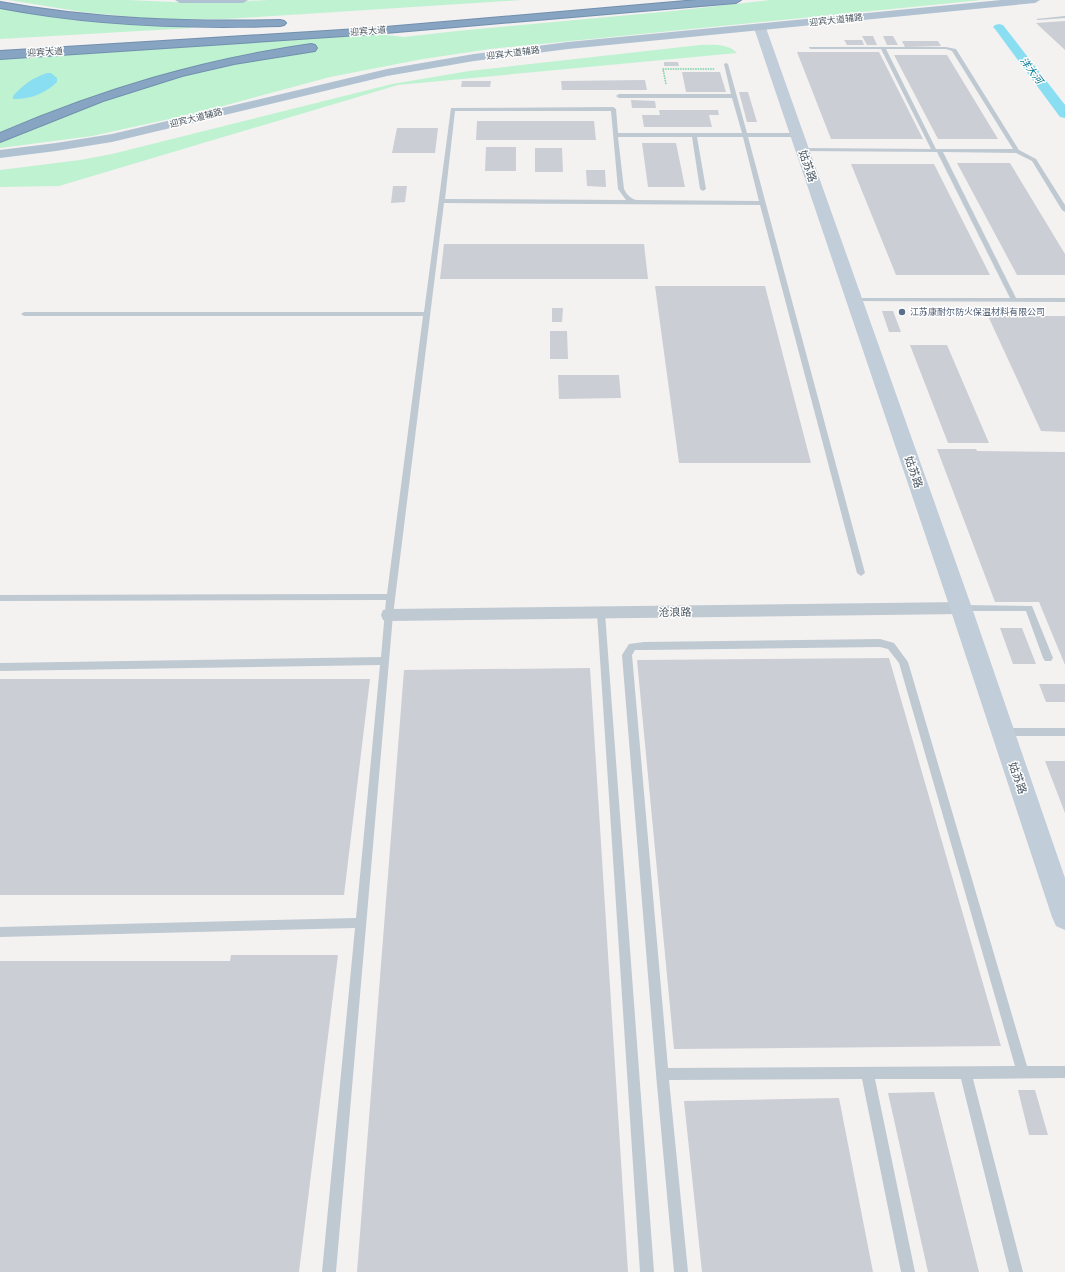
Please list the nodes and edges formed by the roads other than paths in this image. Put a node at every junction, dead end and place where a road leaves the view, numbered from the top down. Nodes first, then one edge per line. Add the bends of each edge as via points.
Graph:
1 (180, 0) edge
2 (243, 0) edge
3 (629, 0) edge
4 (736, 0) edge
5 (1035, 0) edge
6 (716, 2) junction
7 (0, 5) edge
8 (487, 13) junction
9 (408, 17) dead end
10 (1065, 18) edge
11 (1038, 19) dead end
12 (290, 22) dead end
13 (760, 28) junction
14 (0, 46) edge
15 (811, 48) dead end
16 (883, 48) junction
17 (0, 55) edge
18 (727, 67) road end
19 (619, 96) dead end
20 (735, 96) junction
21 (615, 135) junction
22 (694, 135) junction
23 (745, 135) junction
24 (0, 138) edge
25 (800, 142) junction
26 (937, 150) junction
27 (1017, 151) junction
28 (0, 154) edge
29 (703, 189) dead end
30 (442, 201) junction
31 (636, 202) junction
32 (763, 203) junction
33 (1065, 210) edge
34 (854, 300) junction
35 (1014, 300) junction
36 (1065, 300) edge
37 (24, 314) dead end
38 (428, 314) junction
39 (861, 573) dead end
40 (392, 597) junction
41 (0, 598) edge
42 (961, 608) junction
43 (601, 613) junction
44 (389, 615) junction
45 (1048, 658) dead end
46 (385, 661) junction
47 (0, 667) edge
48 (1003, 732) junction
49 (1065, 732) edge
50 (1065, 917) edge
51 (361, 923) junction
52 (0, 932) edge
53 (867, 1072) junction
54 (965, 1072) junction
55 (1023, 1072) junction
56 (1065, 1072) edge
57 (662, 1074) junction
58 (329, 1272) edge
59 (647, 1272) edge
60 (681, 1272) edge
61 (908, 1272) edge
62 (1016, 1272) edge

1 - 2 main road
3 - 8 highway, 迎宾大道
4 - 6 highway, 迎宾大道
5 - 13 main road, 迎宾大道辅路
6 - 17 highway, 迎宾大道 via 366,31
6 - 24 highway via 407,35 258,56 160,78 51,116
7 - 12 highway via 49,14 130,23
8 - 9 highway
8 - 14 highway, 迎宾大道
10 - 11 lane
13 - 25 street, 姑苏路
13 - 28 main road, 迎宾大道辅路 via 444,61 311,88 96,142
15 - 16 lane
16 - 26 lane
16 - 27 lane via 954,50
18 - 20 lane
19 - 20 lane
20 - 23 lane
21 - 22 lane
21 - 30 lane via 613,109 453,109
21 - 31 lane via 621,189 624,196
22 - 23 lane
22 - 29 lane
23 - 25 lane
23 - 32 lane
25 - 26 lane
25 - 34 street, 姑苏路
26 - 27 lane
26 - 35 lane
27 - 33 lane via 1034,160
30 - 31 lane
30 - 38 lane
31 - 32 lane
32 - 39 lane
34 - 35 lane
34 - 42 street, 姑苏路
35 - 36 lane
37 - 38 lane
38 - 40 lane
40 - 41 lane
40 - 44 lane
42 - 43 street, 沧浪路
42 - 45 lane via 1029,608
42 - 48 street, 姑苏路
43 - 44 street, 沧浪路
43 - 59 lane
44 - 46 lane
46 - 47 lane
46 - 51 lane
48 - 49 lane
48 - 50 street, 姑苏路
51 - 52 lane
51 - 58 lane
53 - 54 lane
53 - 57 lane
53 - 61 lane
54 - 55 lane
54 - 62 lane
55 - 56 lane
55 - 57 lane via 903,662 891,646 880,643 644,646 632,647 627,655
57 - 60 lane

